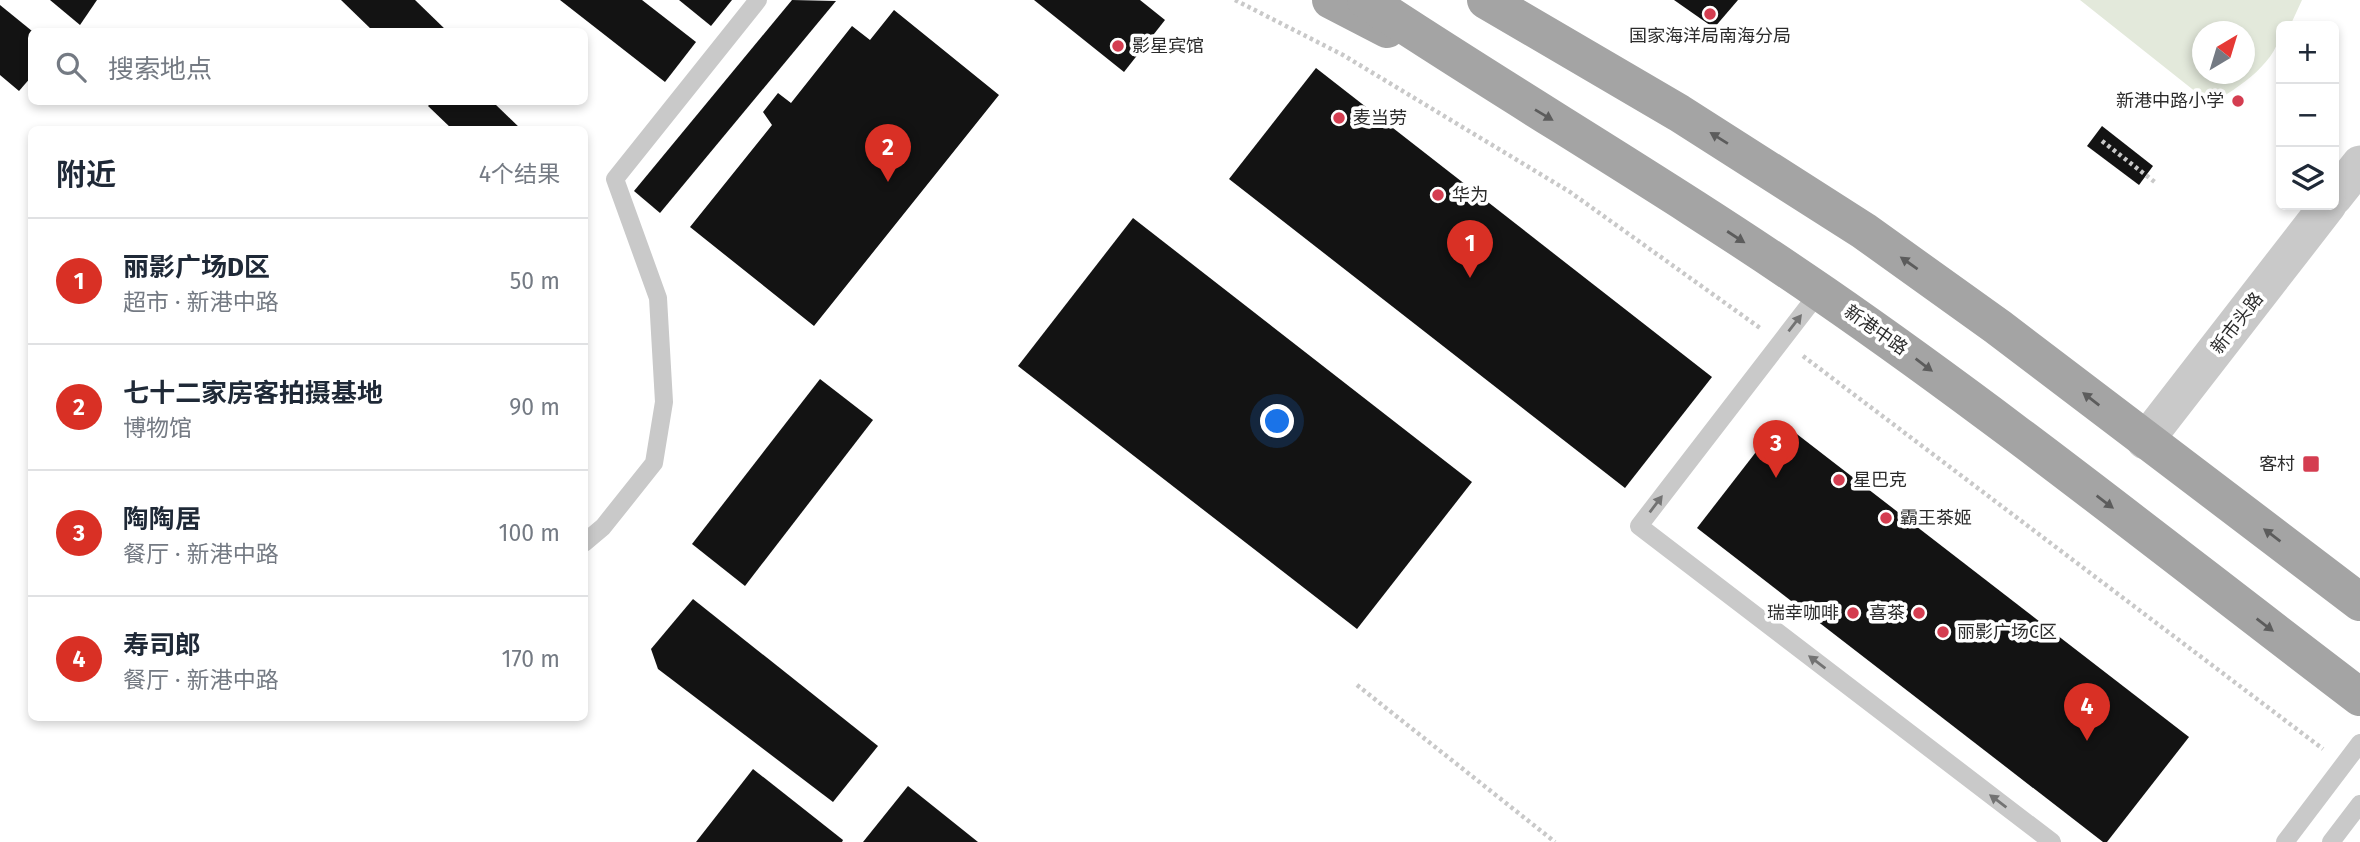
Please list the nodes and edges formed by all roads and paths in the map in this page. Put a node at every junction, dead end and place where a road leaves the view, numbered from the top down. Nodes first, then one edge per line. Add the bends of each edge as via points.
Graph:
1 (758, 0) edge
2 (1235, 0) edge
3 (1331, 0) edge
4 (1366, 0) edge
5 (1486, 0) edge
6 (1516, 11) edge
7 (1486, 79) junction
8 (2102, 141) dead end
9 (2360, 164) edge
10 (2156, 183) dead end
11 (2339, 191) edge
12 (2324, 210) edge
13 (1820, 291) junction
14 (1781, 342) junction
15 (2145, 441) junction
16 (588, 540) edge
17 (2360, 602) edge
18 (1357, 685) dead end
19 (2360, 697) edge
20 (2360, 743) edge
21 (2343, 764) junction
22 (2360, 804) edge
23 (1555, 842) edge
24 (2052, 842) edge
25 (2285, 842) edge
26 (2331, 842) edge

1 - 16 lane via 615,179 658,298 664,402 654,463
2 - 14 path via 1343,55 1570,192
3 - 7 main road
4 - 7 main road, 新港中路
5 - 6 main road
15 -> 6 main road via 1864,231
7 -> 13 main road, 新港中路
8 - 10 path
9 - 11 street
12 - 15 street, 新市头路
14 -> 13 lane
13 -> 19 main road, 新港中路
14 - 21 path
24 -> 14 lane via 1639,526
17 -> 15 main road
18 - 23 path
20 - 21 lane
21 - 25 lane
22 - 26 lane

